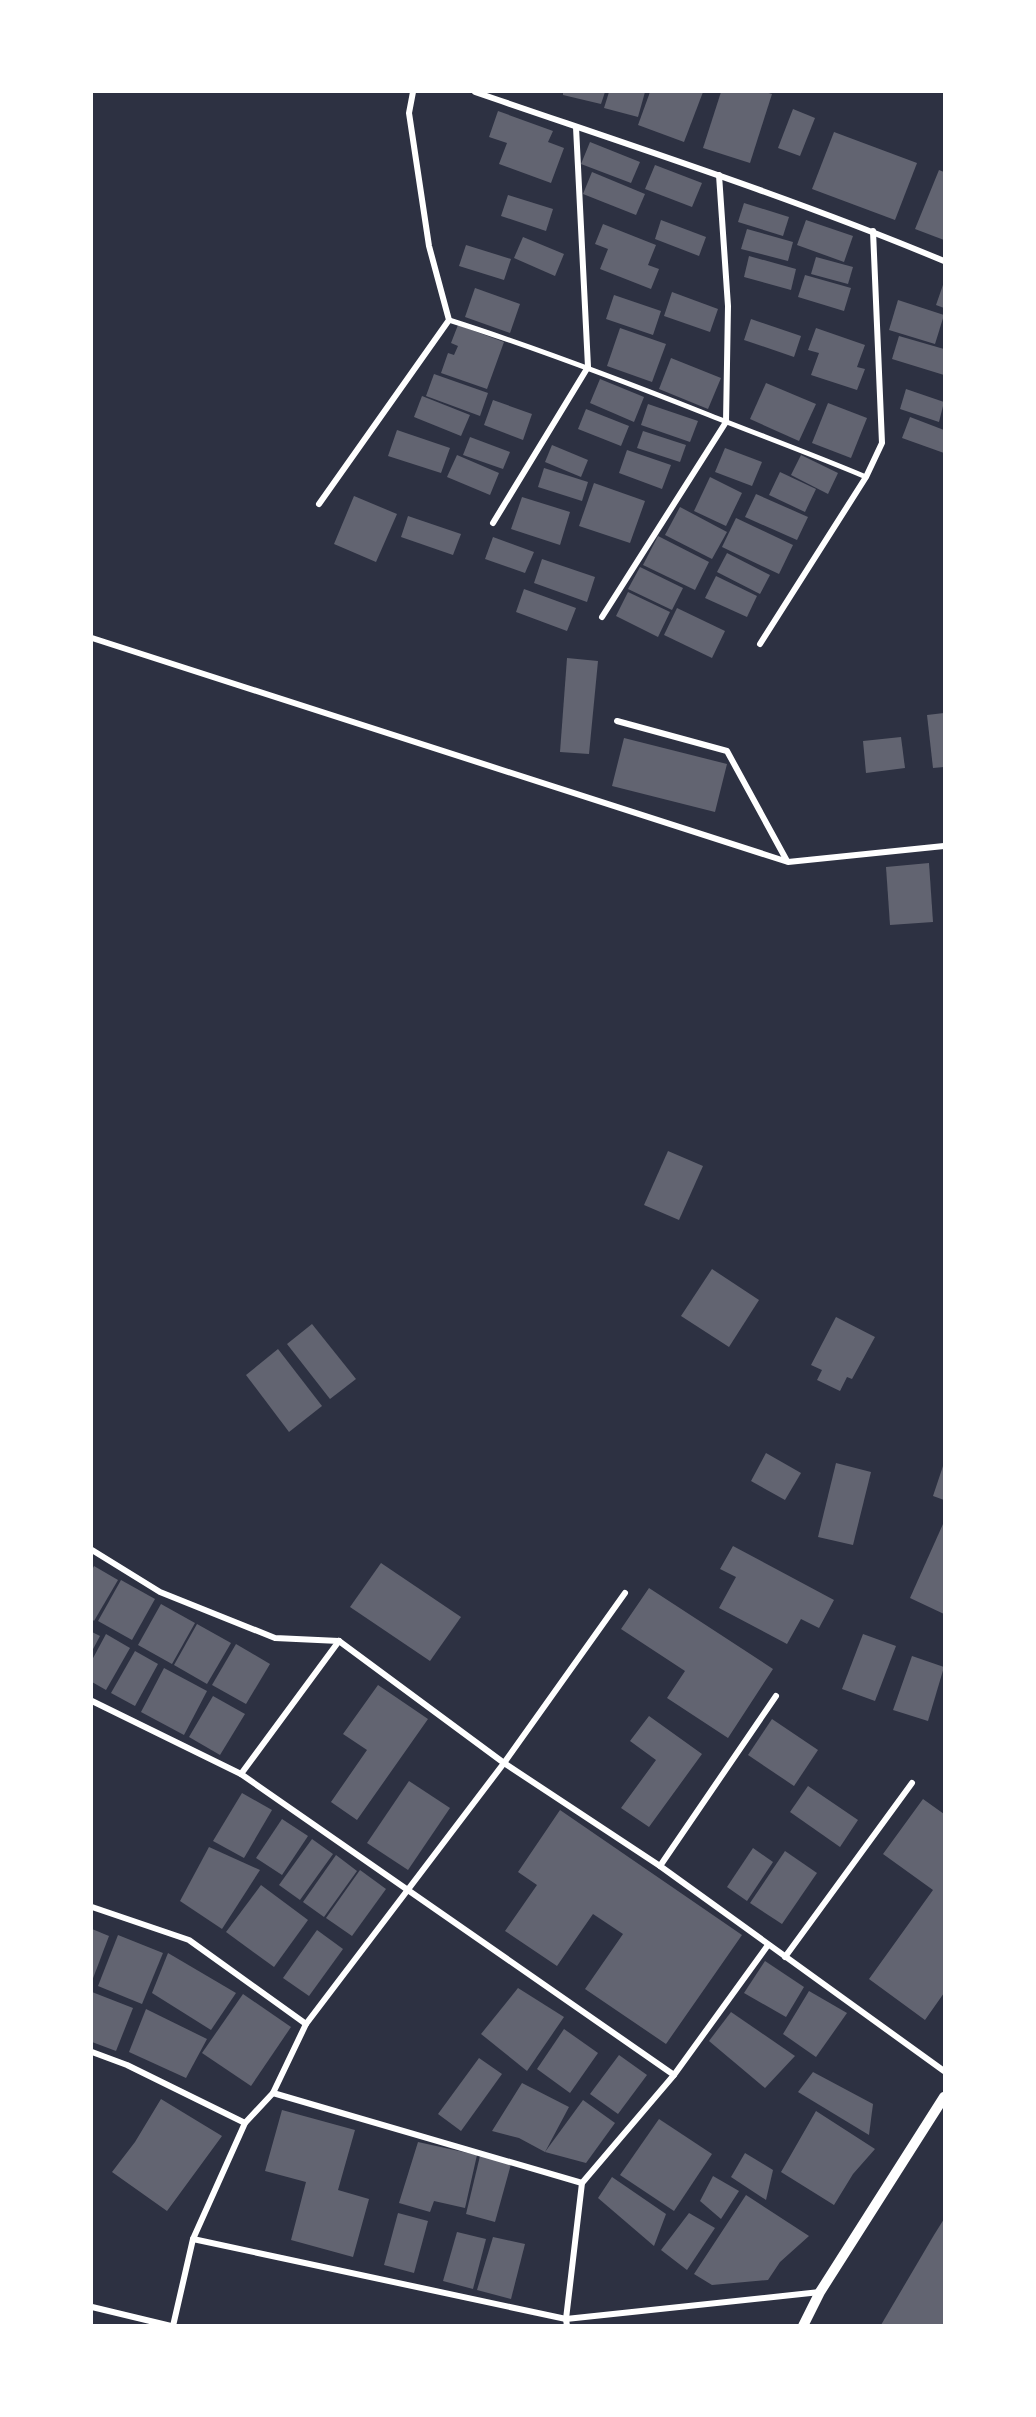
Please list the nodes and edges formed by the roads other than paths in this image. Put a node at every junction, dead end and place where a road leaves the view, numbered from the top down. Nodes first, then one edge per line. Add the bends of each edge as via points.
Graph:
1 (413, 92) edge
2 (475, 92) edge
3 (576, 127) junction
4 (719, 175) junction
5 (873, 231) junction
6 (945, 261) edge
7 (449, 320) junction
8 (588, 367) junction
9 (726, 422) junction
10 (866, 477) junction
11 (319, 504) dead end
12 (493, 523) dead end
13 (602, 617) dead end
14 (92, 638) edge
15 (760, 644) dead end
16 (617, 722) dead end
17 (945, 846) edge
18 (788, 861) junction
19 (92, 1550) edge
20 (625, 1593) dead end
21 (339, 1641) junction
22 (776, 1696) dead end
23 (92, 1701) edge
24 (504, 1763) junction
25 (241, 1774) junction
26 (912, 1783) dead end
27 (660, 1866) junction
28 (409, 1891) junction
29 (92, 1907) edge
30 (768, 1945) junction
31 (785, 1957) junction
32 (306, 2024) junction
33 (92, 2052) edge
34 (945, 2071) edge
35 (674, 2075) junction
36 (273, 2093) junction
37 (945, 2097) edge
38 (246, 2123) junction
39 (582, 2183) junction
40 (193, 2239) junction
41 (820, 2292) junction
42 (92, 2307) edge
43 (566, 2322) edge
44 (172, 2325) edge
45 (803, 2325) edge

1 - 7 street via 409,113 429,246
2 - 3 street
3 - 4 street
3 - 8 street
4 - 5 street
4 - 9 street via 728,306
5 - 6 street
5 - 10 street via 882,443
7 - 8 street
7 - 11 street
8 - 9 street
8 - 12 street
9 - 10 street
9 - 13 street
10 - 15 street
14 - 18 street
16 - 18 street via 727,751
17 - 18 street
19 - 21 street via 160,1592 275,1638
20 - 24 street
21 - 24 street
21 - 25 street
22 - 27 street
23 - 25 street
24 - 27 street
24 - 28 street
25 - 28 street
26 - 31 street
27 - 30 street
28 - 32 street
28 - 35 street
29 - 32 street via 189,1940
30 - 31 street
30 - 35 street
31 - 34 street
32 - 36 street
33 - 38 street
35 - 39 street
36 - 38 street
36 - 39 street
37 - 41 street
38 - 40 street
39 - 43 street
40 - 43 street
40 - 44 street
41 - 43 street
41 - 45 street
42 - 44 street

